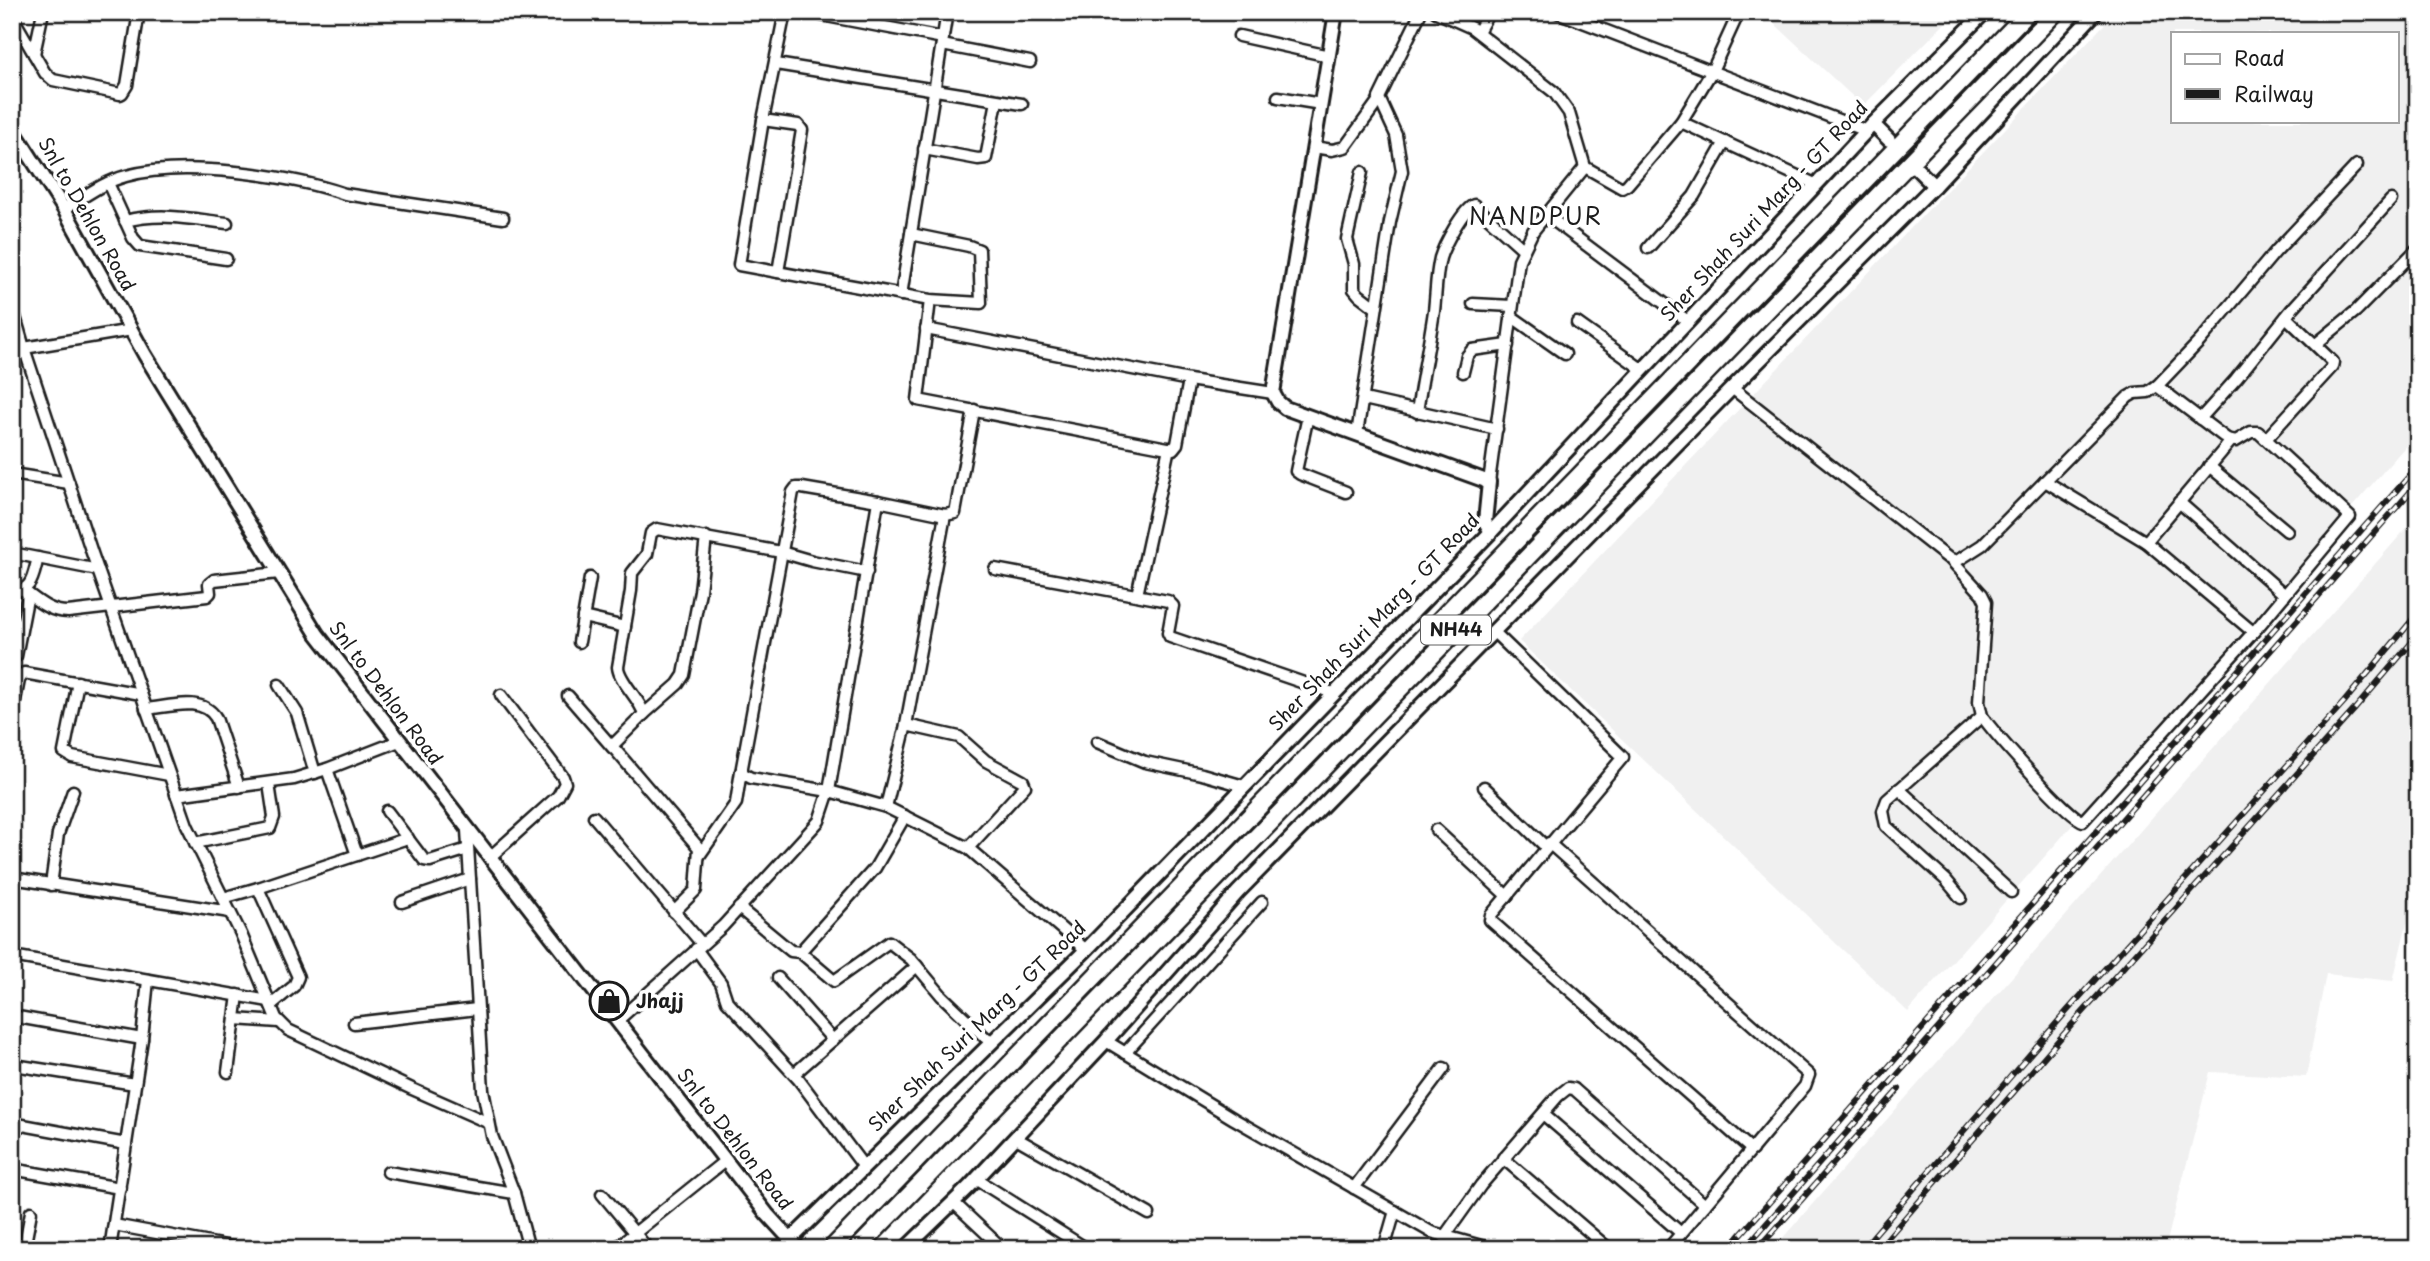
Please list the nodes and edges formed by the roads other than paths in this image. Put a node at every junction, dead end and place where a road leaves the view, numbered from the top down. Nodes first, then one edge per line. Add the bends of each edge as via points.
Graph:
1 (43, 12) edge
2 (139, 12) edge
3 (785, 12) edge
4 (805, 12) edge
5 (947, 12) edge
6 (1336, 12) edge
7 (1421, 12) edge
8 (1436, 12) edge
9 (1489, 12) edge
10 (1559, 12) edge
11 (1722, 12) edge
12 (1985, 12) edge
13 (2028, 12) edge
14 (2056, 12) edge
15 (2096, 12) edge
16 (1738, 15) edge
17 (12, 16) edge
18 (1584, 17) edge
19 (1478, 32) junction
20 (1239, 36) dead end
21 (942, 41) junction
22 (34, 54) junction
23 (1329, 56) junction
24 (1030, 62) dead end
25 (776, 64) junction
26 (1712, 71) junction
27 (933, 91) junction
28 (1279, 96) dead end
29 (1379, 100) junction
30 (997, 101) junction
31 (1022, 104) dead end
32 (1321, 104) junction
33 (763, 120) junction
34 (1681, 122) junction
35 (1870, 127) junction
36 (12, 128) edge
37 (1889, 140) dead end
38 (1725, 142) junction
39 (1314, 148) junction
40 (924, 149) junction
41 (2357, 165) dead end
42 (1585, 167) junction
43 (1916, 168) dead end
44 (1362, 172) dead end
45 (108, 183) junction
46 (1815, 184) junction
47 (1934, 186) junction
48 (2391, 200) dead end
49 (64, 209) junction
50 (1545, 214) junction
51 (503, 218) dead end
52 (125, 222) junction
53 (228, 223) dead end
54 (911, 234) junction
55 (1523, 248) junction
56 (1648, 248) dead end
57 (2418, 248) edge
58 (226, 259) dead end
59 (778, 272) junction
60 (901, 295) junction
61 (930, 300) junction
62 (1473, 304) dead end
63 (12, 306) edge
64 (1376, 308) junction
65 (1512, 311) junction
66 (2286, 317) junction
67 (1689, 322) junction
68 (1577, 323) dead end
69 (926, 329) junction
70 (132, 330) junction
71 (2316, 344) junction
72 (1508, 345) junction
73 (12, 348) edge
74 (24, 348) junction
75 (1565, 354) dead end
76 (1643, 370) junction
77 (1464, 372) dead end
78 (1189, 380) junction
79 (2157, 386) junction
80 (1732, 388) junction
81 (1273, 393) junction
82 (1364, 399) junction
83 (974, 410) junction
84 (1417, 412) junction
85 (1308, 416) junction
86 (2200, 419) junction
87 (1497, 429) junction
88 (1357, 434) junction
89 (2266, 439) junction
90 (2231, 441) junction
91 (1169, 448) junction
92 (2209, 467) junction
93 (12, 474) edge
94 (2045, 481) junction
95 (1489, 482) junction
96 (69, 484) junction
97 (1346, 492) dead end
98 (878, 501) junction
99 (2179, 502) junction
100 (945, 515) junction
101 (2287, 531) dead end
102 (1491, 532) junction
103 (706, 537) junction
104 (2146, 542) junction
105 (781, 552) junction
106 (12, 553) edge
107 (38, 558) junction
108 (1951, 560) junction
109 (995, 569) dead end
110 (98, 570) junction
111 (867, 572) junction
112 (279, 573) junction
113 (590, 578) dead end
114 (21, 591) edge
115 (1432, 592) junction
116 (1137, 595) junction
117 (2285, 595) junction
118 (1441, 602) tunnel mouth
119 (111, 607) junction
120 (583, 617) junction
121 (625, 627) junction
122 (1472, 632) tunnel mouth
123 (1494, 632) junction
124 (2253, 632) junction
125 (579, 642) dead end
126 (1482, 642) junction
127 (15, 648) edge
128 (12, 660) edge
129 (78, 682) junction
130 (279, 685) dead end
131 (141, 694) junction
132 (1334, 694) junction
133 (501, 695) dead end
134 (568, 696) dead end
135 (146, 709) junction
136 (644, 714) junction
137 (12, 716) edge
138 (1982, 716) junction
139 (906, 725) junction
140 (399, 741) junction
141 (1097, 742) dead end
142 (613, 748) junction
143 (327, 769) junction
144 (741, 771) junction
145 (315, 773) junction
146 (169, 775) junction
147 (269, 784) junction
148 (1244, 786) junction
149 (239, 787) junction
150 (1484, 788) dead end
151 (1899, 789) junction
152 (73, 791) dead end
153 (829, 791) junction
154 (176, 795) junction
155 (886, 807) junction
156 (387, 811) dead end
157 (905, 816) junction
158 (594, 817) dead end
159 (467, 830) junction
160 (1436, 830) dead end
161 (408, 838) junction
162 (195, 843) junction
163 (1548, 845) junction
164 (968, 848) junction
165 (468, 849) junction
166 (357, 855) junction
167 (698, 857) junction
168 (489, 858) junction
169 (12, 878) edge
170 (470, 879) junction
171 (51, 885) junction
172 (258, 888) junction
173 (2011, 892) dead end
174 (1507, 896) junction
175 (223, 898) junction
176 (1961, 898) dead end
177 (402, 902) dead end
178 (1262, 902) dead end
179 (738, 908) junction
180 (230, 912) junction
181 (674, 912) junction
182 (699, 947) junction
183 (1086, 950) junction
184 (800, 952) junction
185 (12, 956) edge
186 (917, 966) junction
187 (778, 978) dead end
188 (148, 980) junction
189 (238, 995) junction
190 (270, 1003) junction
191 (477, 1009) junction
192 (12, 1016) edge
193 (235, 1019) junction
194 (617, 1021) junction
195 (279, 1022) junction
196 (354, 1023) dead end
197 (142, 1039) junction
198 (833, 1040) junction
199 (1106, 1041) junction
200 (991, 1043) junction
201 (1125, 1053) junction
202 (14, 1065) dead end
203 (1444, 1068) dead end
204 (228, 1072) dead end
205 (794, 1074) junction
206 (135, 1084) junction
207 (1543, 1114) junction
208 (12, 1123) edge
209 (489, 1123) junction
210 (1016, 1138) junction
211 (126, 1144) junction
212 (1752, 1150) junction
213 (1503, 1158) junction
214 (726, 1160) junction
215 (864, 1167) junction
216 (12, 1169) edge
217 (388, 1172) dead end
218 (976, 1179) junction
219 (120, 1188) junction
220 (1354, 1188) junction
221 (513, 1193) junction
222 (602, 1194) dead end
223 (953, 1202) junction
224 (1705, 1205) junction
225 (1395, 1211) junction
226 (30, 1212) dead end
227 (1149, 1214) dead end
228 (114, 1225) junction
229 (635, 1233) junction
230 (1681, 1233) junction
231 (1444, 1237) junction
232 (790, 1246) edge
233 (1471, 1246) edge
234 (231, 1248) edge
235 (24, 1249) edge
236 (110, 1249) edge
237 (242, 1249) edge
238 (529, 1249) edge
239 (615, 1249) edge
240 (649, 1249) edge
241 (831, 1249) edge
242 (857, 1249) edge
243 (905, 1249) edge
244 (1003, 1249) edge
245 (1087, 1249) edge
246 (1384, 1249) edge
247 (1492, 1249) edge
248 (1609, 1249) edge
249 (1668, 1249) edge

1 - 22 street
2 - 22 street via 122,93 53,80
3 - 25 street
4 - 21 street
5 - 21 street
6 - 23 street
7 - 29 street
8 - 19 street
9 - 19 street
10 - 18 street
11 - 16 street
12 - 35 street, Sher Shah Suri Marg - GT Road
13 - 241 highway, NH44
14 - 242 highway, NH44
15 - 47 street
16 - 26 street
17 - 22 street
18 - 26 street
19 - 42 street via 1559,98 1571,117
20 - 23 street
21 - 24 street
21 - 27 street
23 - 32 street
25 - 27 street
25 - 33 street
26 - 34 street
26 - 35 street
27 - 30 street
27 - 40 street
28 - 32 street
29 - 39 street via 1345,147
29 - 64 street via 1396,135 1402,167
30 - 31 street
30 - 40 street via 986,158
32 - 39 street
33 - 59 street via 802,129
33 - 59 street via 738,262
34 - 38 street
34 - 42 street via 1623,188
35 - 37 street
35 - 46 street, Sher Shah Suri Marg - GT Road
36 - 49 street, Snl to Dehlon Road
38 - 46 street
38 - 56 street via 1694,196
39 - 81 street
40 - 54 street
41 - 79 street
42 - 50 street
43 - 47 street
44 - 64 street via 1347,239 1354,289
45 - 49 street
45 - 51 street via 141,173 232,172
45 - 52 street
46 - 67 street, Sher Shah Suri Marg - GT Road
47 - 80 street
48 - 66 street
49 - 70 street, Snl to Dehlon Road
50 - 55 street
50 - 67 street
52 - 53 street via 166,215
52 - 58 street via 140,246
54 - 60 street
54 - 61 street via 974,247 980,253 981,303
55 - 65 street
55 - 84 street via 1474,205 1469,207 1441,255
57 - 71 street
59 - 60 street
60 - 61 street
61 - 69 street
62 - 65 street
63 - 74 street
64 - 82 street
65 - 72 street
65 - 75 street
66 - 71 street
66 - 86 street
67 - 76 street, Sher Shah Suri Marg - GT Road
68 - 76 street
69 - 78 street
69 - 83 street via 917,399
70 - 74 street
70 - 112 street, Snl to Dehlon Road
71 - 89 street via 2333,360 2332,367
72 - 77 street via 1472,350
72 - 87 street
73 - 74 street
74 - 96 street
76 - 102 street, Sher Shah Suri Marg - GT Road
78 - 81 street
78 - 91 street via 1177,444
79 - 86 street
79 - 94 street via 2128,397
80 - 108 street
80 - 123 street
81 - 85 street via 1282,406
82 - 84 street
82 - 88 street
83 - 91 street
83 - 100 street via 956,511
84 - 87 street
85 - 88 street
85 - 97 street via 1296,471
86 - 90 street
87 - 95 street
88 - 95 street
89 - 90 street via 2255,431
89 - 117 street via 2350,517
90 - 92 street
91 - 116 street
92 - 99 street
92 - 101 street
93 - 96 street
94 - 104 street
94 - 108 street via 1982,545 1962,559
95 - 102 street via 1485,519
96 - 110 street
98 - 100 street
98 - 105 street via 796,488
98 - 111 street
99 - 104 street
99 - 117 street
100 - 139 street
102 - 115 street, Sher Shah Suri Marg - GT Road
103 - 105 street
103 - 121 street via 654,529 648,554 633,571
103 - 136 street via 684,676
104 - 124 street
105 - 111 street
105 - 144 street
106 - 107 street
107 - 110 street
107 - 114 street via 30,584
108 - 138 street via 1986,602
109 - 116 street
110 - 119 street
111 - 153 street
112 - 119 street via 214,580 207,596
112 - 140 street, Snl to Dehlon Road via 326,648
113 - 120 street
114 - 119 street via 60,612
114 - 127 street
115 - 118 street
115 - 132 street, Sher Shah Suri Marg - GT Road
116 - 132 street via 1173,604 1170,637
117 - 124 street
119 - 131 street
120 - 121 street
120 - 125 street
121 - 136 street via 618,672
122 - 126 street
123 - 126 street
123 - 163 street via 1623,755
124 - 138 street via 2083,821 2044,786
126 - 199 street via 1238,892
127 - 128 street
129 - 131 street
129 - 137 street via 22,674
129 - 146 street via 64,752
130 - 145 street via 297,713
131 - 135 street
132 - 148 street, Sher Shah Suri Marg - GT Road
133 - 168 street via 565,783 558,796
134 - 142 street
135 - 146 street
135 - 149 street via 199,704 210,710
136 - 142 street
138 - 151 street
139 - 155 street
139 - 164 street via 960,737 986,761 1024,782 1022,792
140 - 143 street
140 - 159 street, Snl to Dehlon Road
141 - 148 street via 1145,762
142 - 167 street via 698,846
143 - 145 street
143 - 166 street
144 - 153 street via 751,778
144 - 167 street via 736,803
145 - 147 street
146 - 154 street
147 - 149 street
147 - 162 street via 274,817 270,828
148 - 183 street, Sher Shah Suri Marg - GT Road
149 - 154 street
150 - 163 street
151 - 173 street
151 - 176 street via 1883,806 1886,826
152 - 171 street via 58,834
153 - 155 street
153 - 179 street via 818,821
154 - 162 street
155 - 157 street
156 - 161 street
157 - 164 street
157 - 184 street via 875,868
158 - 181 street
159 - 165 street
159 - 168 street, Snl to Dehlon Road
160 - 174 street
161 - 165 street via 427,861
161 - 166 street
162 - 175 street
163 - 174 street
163 - 212 street via 1808,1073 1805,1086
164 - 183 street
165 - 170 street
166 - 172 street
167 - 181 street via 695,892
168 - 194 street, Snl to Dehlon Road
169 - 171 street
170 - 177 street
170 - 191 street
171 - 180 street
172 - 175 street
172 - 190 street via 298,977 294,986
174 - 212 street via 1491,915 1492,922
175 - 180 street
178 - 201 street
179 - 182 street
179 - 184 street via 791,951
180 - 190 street
181 - 182 street
182 - 194 street
182 - 205 street via 727,1001
183 - 200 street, Sher Shah Suri Marg - GT Road
184 - 186 street via 834,981 887,942
185 - 188 street
186 - 198 street
186 - 200 street
187 - 198 street
188 - 189 street
188 - 197 street
189 - 190 street
189 - 193 street
190 - 195 street
191 - 196 street
191 - 209 street
192 - 197 street
193 - 195 street
193 - 204 street
194 - 214 street, Snl to Dehlon Road
195 - 209 street
197 - 206 street
198 - 205 street
199 - 201 street
199 - 210 street
200 - 215 street, Sher Shah Suri Marg - GT Road
201 - 220 street
202 - 206 street
203 - 220 street
205 - 215 street
206 - 211 street
207 - 213 street
207 - 224 street via 1563,1091 1573,1088
207 - 230 street
208 - 211 street
209 - 221 street
210 - 218 street
210 - 227 street
211 - 219 street
212 - 224 street
213 - 231 street
213 - 248 street
214 - 229 street
214 - 232 street, Snl to Dehlon Road
215 - 232 street, Sher Shah Suri Marg - GT Road
216 - 219 street
217 - 221 street
218 - 223 street
218 - 245 street
219 - 228 street
220 - 225 street
221 - 238 street
222 - 229 street
223 - 243 street
223 - 244 street
224 - 230 street
225 - 231 street
225 - 246 street
226 - 235 street
228 - 234 street
228 - 236 street
229 - 239 street
229 - 240 street
230 - 249 street
231 - 233 street
233 - 247 street
234 - 237 street

